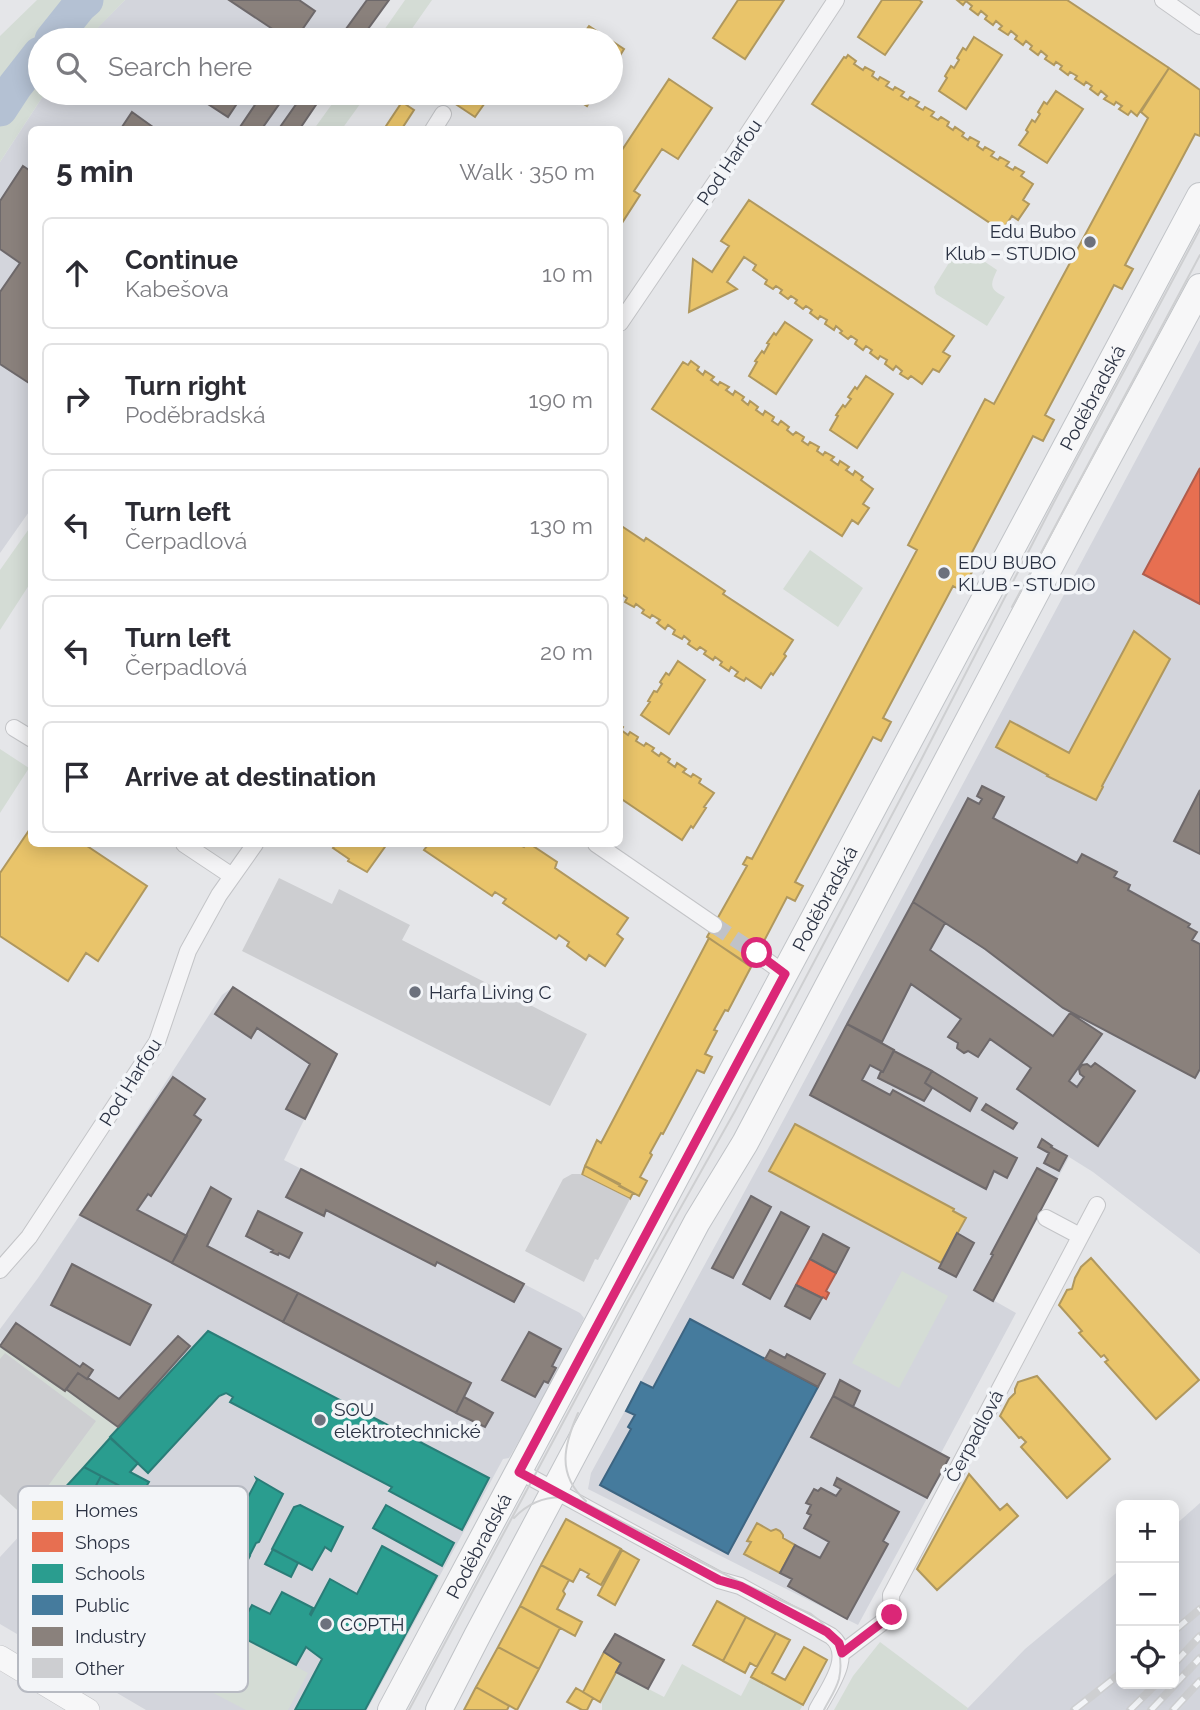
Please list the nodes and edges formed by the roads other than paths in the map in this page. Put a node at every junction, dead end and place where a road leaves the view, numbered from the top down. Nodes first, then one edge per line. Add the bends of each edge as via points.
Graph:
1 (836, 0) edge
2 (1163, 0) edge
3 (1184, 6) edge
4 (1200, 26) edge
5 (443, 114) dead end
6 (436, 126) edge
7 (1200, 196) edge
8 (1200, 287) edge
9 (623, 319) edge
10 (14, 728) dead end
11 (28, 737) edge
12 (188, 847) edge
13 (254, 847) edge
14 (600, 847) edge
15 (232, 876) junction
16 (713, 925) tunnel mouth
17 (757, 953) tunnel mouth
18 (785, 974) junction
19 (1097, 1205) dead end
20 (1046, 1218) dead end
21 (1080, 1236) junction
22 (0, 1270) edge
23 (519, 1472) junction
24 (554, 1491) junction
25 (839, 1646) junction
26 (0, 1657) edge
27 (18, 1668) edge
28 (58, 1692) edge
29 (88, 1710) edge
30 (391, 1710) edge
31 (439, 1710) edge
32 (817, 1710) edge

1 - 9 street, Pod Harfou
2 - 3 street
3 - 4 street
5 - 6 street
7 - 18 main road, Poděbradská
8 - 24 main road, Poděbradská via 745,1143 697,1222
10 - 11 street
12 - 15 street
13 - 15 street, Pod Harfou
14 - 16 street
15 - 22 street, Pod Harfou via 188,951 157,1042 29,1237
17 - 18 street
18 - 23 main road, Poděbradská
19 - 21 street, Čerpadlová
20 - 21 street
21 - 25 street, Čerpadlová via 891,1595 892,1615
23 - 24 street
23 - 30 main road, Poděbradská
24 - 25 street via 827,1632
24 - 31 main road, Poděbradská
25 - 32 street via 837,1673
26 - 27 main road
28 - 29 main road

